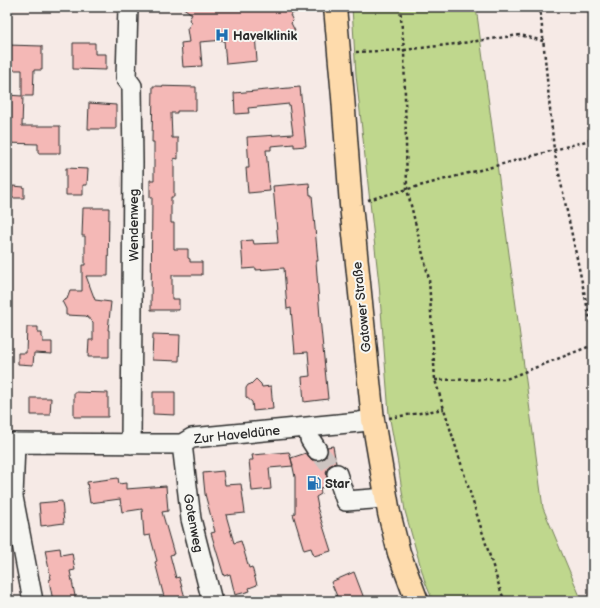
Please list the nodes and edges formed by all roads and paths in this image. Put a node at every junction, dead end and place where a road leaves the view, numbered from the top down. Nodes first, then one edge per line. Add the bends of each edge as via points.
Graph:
1 (128, 7) edge
2 (335, 7) edge
3 (400, 7) edge
4 (540, 7) edge
5 (543, 41) junction
6 (404, 50) junction
7 (339, 53) junction
8 (593, 138) edge
9 (554, 150) junction
10 (407, 189) junction
11 (351, 205) junction
12 (593, 334) edge
13 (593, 345) edge
14 (435, 380) junction
15 (444, 409) junction
16 (373, 420) junction
17 (308, 427) junction
18 (11, 443) edge
19 (131, 444) junction
20 (182, 444) junction
21 (317, 450) tunnel mouth
22 (337, 474) tunnel mouth
23 (386, 498) junction
24 (33, 601) edge
25 (212, 601) edge
26 (417, 601) edge
27 (506, 601) edge

1 - 19 street, Wendenweg via 126,78 132,86 133,163
2 - 7 main road, Gatower Straße
3 - 6 path
4 - 5 path
5 - 6 path via 520,35
5 - 9 path
6 - 7 path
6 - 10 path
7 - 11 main road, Gatower Straße
8 - 9 path
9 - 10 path
9 - 12 path
10 - 11 path
10 - 14 path via 429,279
11 - 16 main road, Gatower Straße
13 - 14 path via 506,379
14 - 15 path
15 - 16 path
15 - 27 path
16 - 17 street, Zur Haveldüne
16 - 23 main road, Gatower Straße
17 - 20 street, Zur Haveldüne via 192,438
17 - 21 street via 310,439
18 - 19 street, Zur Haveldüne
18 - 24 street via 14,497
19 - 20 street, Zur Haveldüne
20 - 25 street, Gotenweg via 191,518
22 - 23 street via 346,501
23 - 26 main road, Gatower Straße via 399,553

